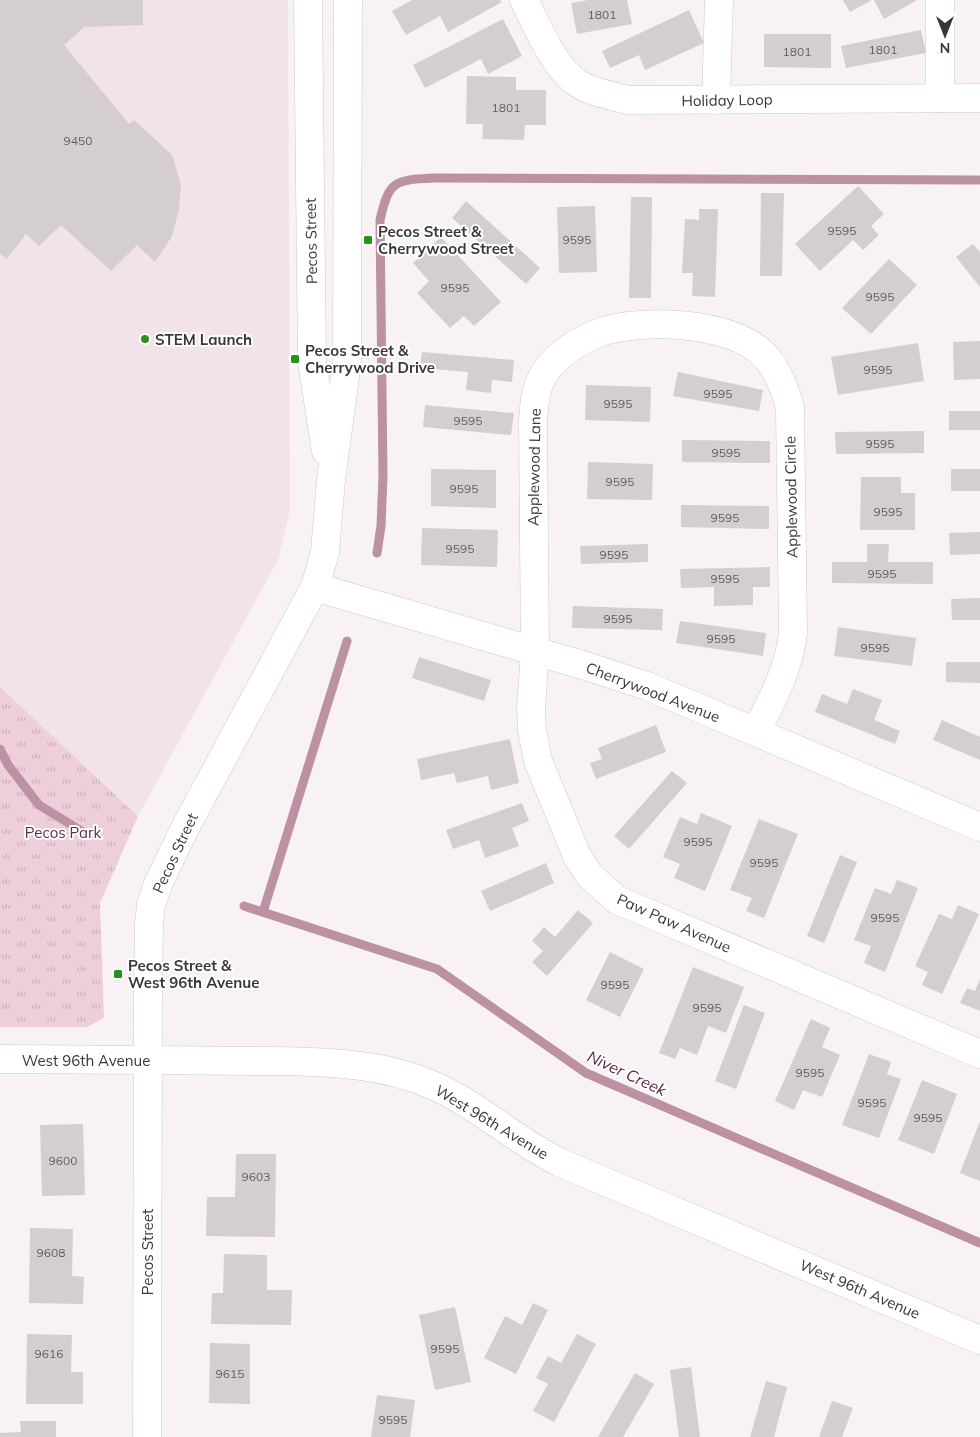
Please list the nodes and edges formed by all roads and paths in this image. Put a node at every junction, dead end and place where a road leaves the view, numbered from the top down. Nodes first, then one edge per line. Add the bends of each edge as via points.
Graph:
1 (308, 0) edge
2 (348, 0) edge
3 (524, 0) edge
4 (719, 0) edge
5 (940, 0) edge
6 (940, 98) junction
7 (980, 98) edge
8 (716, 100) junction
9 (678, 325) joint
10 (331, 480) junction
11 (315, 587) junction
12 (534, 652) junction
13 (756, 732) junction
14 (980, 827) edge
15 (980, 1054) edge
16 (0, 1059) edge
17 (148, 1060) junction
18 (980, 1340) edge
19 (147, 1437) edge

1 - 10 street, Pecos Street via 312,362
2 - 10 street, Pecos Street via 347,362
3 - 8 street, Holiday Loop via 546,45 577,84 627,100
4 - 8 street
5 - 6 street
6 - 7 street, Holiday Loop
6 - 8 street, Holiday Loop
9 - 12 street, Applewood Lane via 637,325 598,334 559,357 539,383 533,422
9 - 13 street, Applewood Circle via 734,335 750,344 763,354 780,377 790,408 792,654
10 - 11 street, Pecos Street via 325,552
11 - 12 street, Cherrywood Avenue
11 - 17 street, Pecos Street via 158,884 149,926
12 - 13 street, Cherrywood Avenue via 646,686
12 - 15 street, Paw Paw Avenue via 530,708 538,761 577,856 604,890 617,900
13 - 14 street, Cherrywood Avenue
16 - 17 street, West 96th Avenue
17 - 18 street, West 96th Avenue via 330,1062 369,1066 412,1077 462,1100 537,1151
17 - 19 street, Pecos Street

